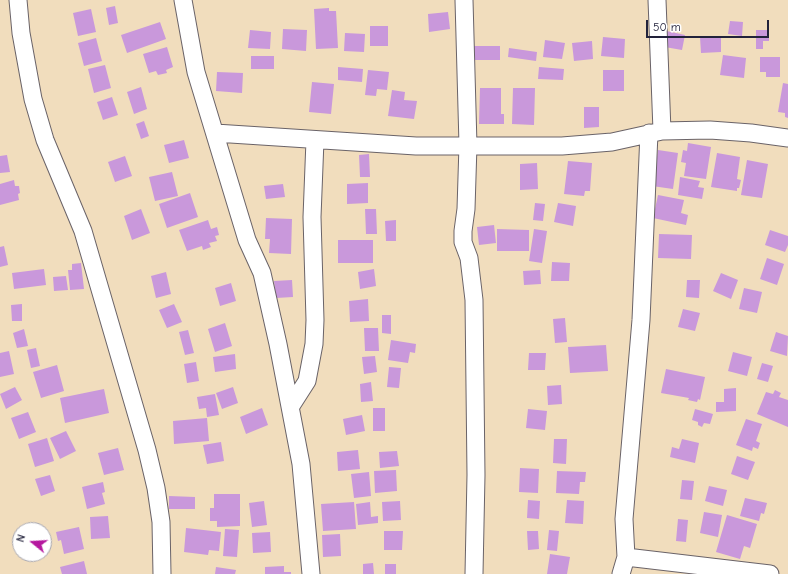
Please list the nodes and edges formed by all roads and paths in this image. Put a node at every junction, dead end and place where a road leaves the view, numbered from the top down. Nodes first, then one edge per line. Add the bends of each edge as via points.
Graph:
1 (18, 0) edge
2 (183, 0) edge
3 (464, 0) edge
4 (657, 0) edge
5 (655, 132) junction
6 (215, 133) junction
7 (788, 138) edge
8 (315, 140) junction
9 (468, 145) junction
10 (291, 406) junction
11 (626, 557) junction
12 (162, 574) edge
13 (310, 574) edge
14 (474, 574) edge
15 (620, 574) edge
16 (770, 574) edge

1 - 12 street via 33,99 45,140 83,231 147,450 161,522
2 - 6 street via 196,72
3 - 9 street
4 - 5 street
5 - 7 street via 710,130
5 - 9 street via 612,142 570,145
5 - 11 street via 624,519
6 - 8 street
6 - 10 street via 247,240 262,273
8 - 9 street via 416,146
8 - 10 street via 312,217 314,344 307,381
9 - 14 street via 463,242 469,258 474,300
10 - 13 street via 301,464
11 - 15 street
11 - 16 street

